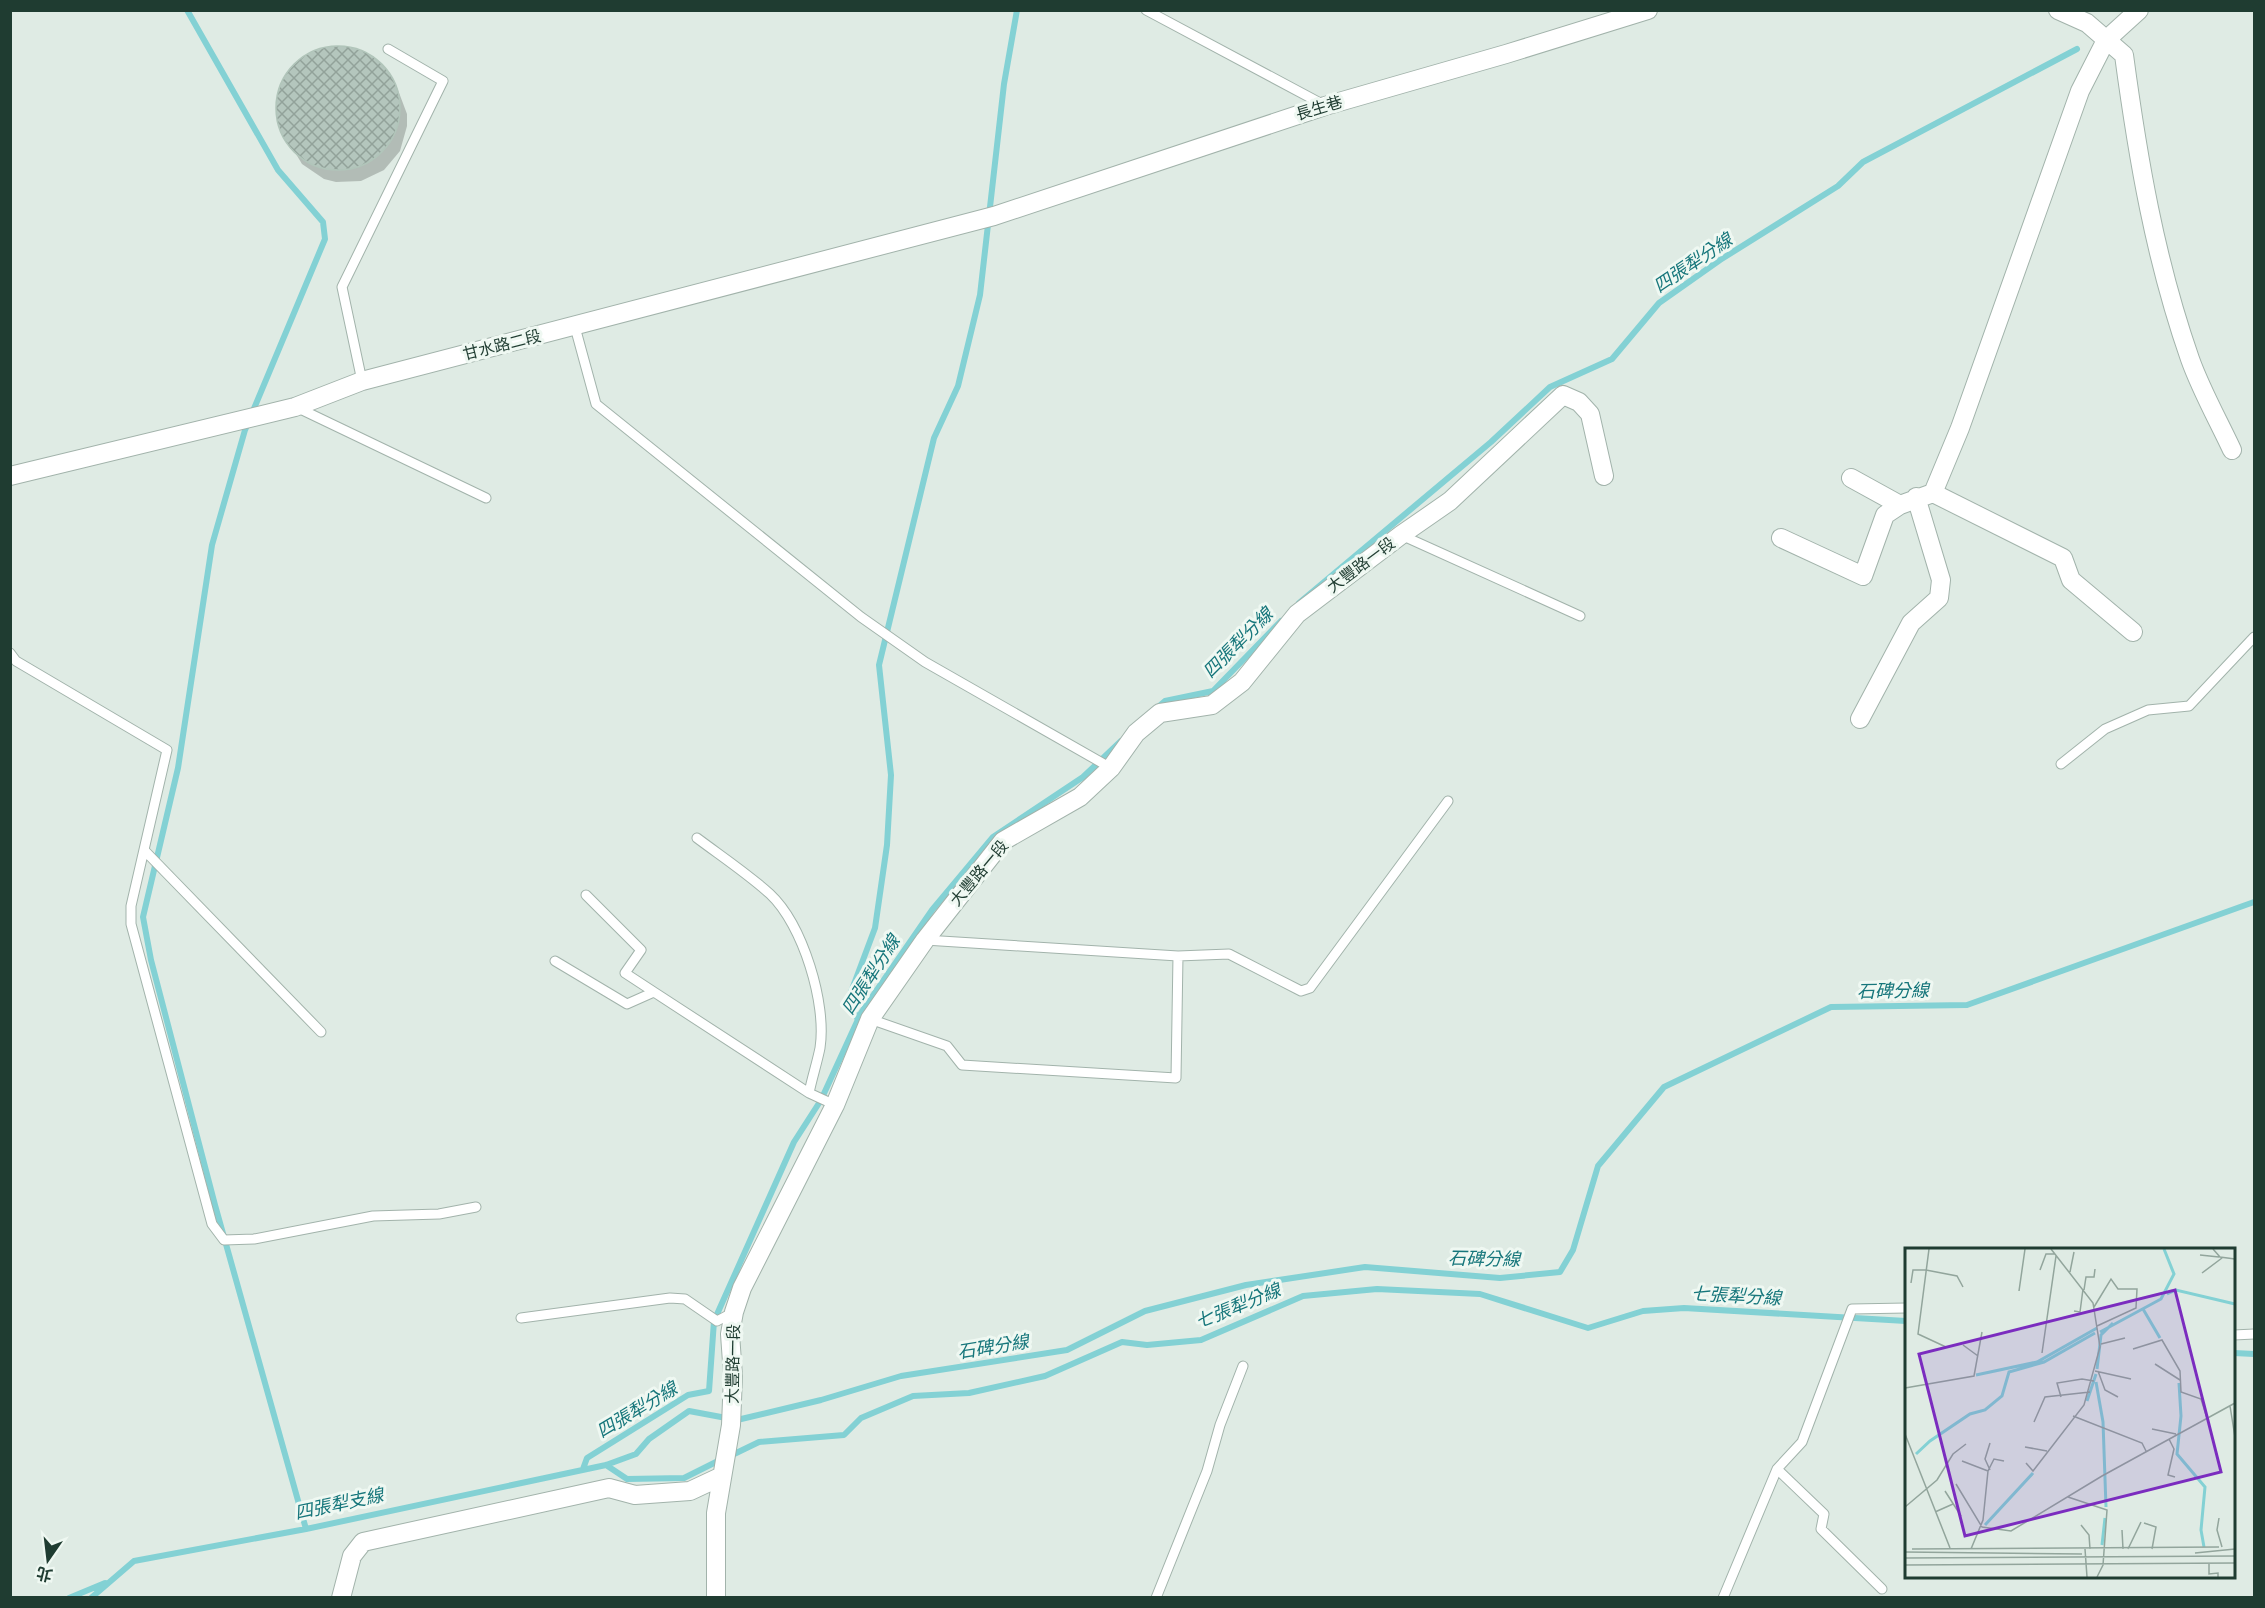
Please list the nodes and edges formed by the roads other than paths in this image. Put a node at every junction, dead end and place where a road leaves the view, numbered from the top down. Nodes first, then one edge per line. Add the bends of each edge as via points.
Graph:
1 (1146, 10) edge
2 (1648, 10) edge
3 (2058, 10) edge
4 (2139, 10) edge
5 (2106, 40) junction
6 (388, 49) dead end
7 (1325, 106) junction
8 (994, 216) joint
9 (575, 327) junction
10 (362, 381) junction
11 (295, 407) junction
12 (2232, 450) dead end
13 (10, 476) edge
14 (1604, 476) dead end
15 (1851, 478) dead end
16 (486, 498) dead end
17 (1916, 498) junction
18 (1401, 535) junction
19 (1781, 538) dead end
20 (1580, 616) dead end
21 (2133, 632) dead end
22 (2254, 637) edge
23 (10, 653) edge
24 (1860, 719) dead end
25 (2061, 764) dead end
26 (1111, 768) junction
27 (1448, 801) dead end
28 (697, 838) dead end
29 (144, 850) junction
30 (586, 895) dead end
31 (925, 940) junction
32 (1178, 956) junction
33 (555, 961) dead end
34 (654, 992) junction
35 (870, 1020) junction
36 (321, 1032) dead end
37 (809, 1093) junction
38 (835, 1105) junction
39 (476, 1207) dead end
40 (1905, 1308) edge
41 (734, 1312) junction
42 (521, 1318) dead end
43 (2254, 1334) edge
44 (2235, 1335) edge
45 (1243, 1366) dead end
46 (1777, 1469) junction
47 (722, 1476) junction
48 (1882, 1589) dead end
49 (341, 1598) edge
50 (716, 1598) edge
51 (1156, 1598) edge
52 (1723, 1598) edge

1 - 7 lane
2 - 7 street, 長生巷
3 - 5 street via 2087,23
4 - 5 street
5 - 12 street via 2124,55 2136,148 2154,237 2190,360
5 - 17 street via 2080,91 1960,428
6 - 10 lane via 443,81 342,287
7 - 8 street, 長生巷
8 - 9 street, 甘水路二段
9 - 10 street, 甘水路二段
9 - 26 lane via 596,404 861,617 925,662
10 - 11 street, 甘水路二段
11 - 13 street, 甘水路二段
11 - 16 lane
14 - 18 street, 大豐路一段 via 1590,414 1579,402 1563,395 1450,501
15 - 17 street
17 - 19 street via 1885,515 1863,576
17 - 21 street via 2063,558 2071,580
17 - 24 street via 1941,580 1939,598 1911,622
18 - 20 lane
18 - 26 street, 大豐路一段 via 1297,614 1242,682 1212,705 1160,713 1136,733
22 - 25 lane via 2189,706 2148,710 2115,724
23 - 29 lane via 16,661 167,750
26 - 31 street, 大豐路一段 via 1080,797 1003,841
27 - 32 lane via 1310,988 1302,991 1229,954
28 - 37 lane via 771,895 792,923 819,1006 820,1047
29 - 36 lane
29 - 39 lane via 131,906 131,924 212,1224 224,1240 254,1239 373,1216 439,1214
30 - 34 lane via 641,950 625,973
31 - 32 lane
31 - 35 street, 大豐路一段
32 - 35 lane via 1176,1078 962,1065 947,1046
33 - 34 lane via 627,1004
34 - 37 lane
35 - 38 street, 大豐路一段
37 - 38 lane
38 - 41 street, 大豐路一段 via 742,1288
40 - 46 lane via 1852,1309 1802,1442
41 - 42 lane via 717,1321 686,1299 670,1298
41 - 47 street, 大豐路一段 via 730,1334 731,1425
43 - 44 lane
45 - 51 lane via 1207,1471
46 - 48 lane via 1824,1514 1821,1529
46 - 52 lane
47 - 49 street via 690,1491 635,1495 609,1488 363,1542 352,1556
47 - 50 street, 大豐路一段 via 716,1513

